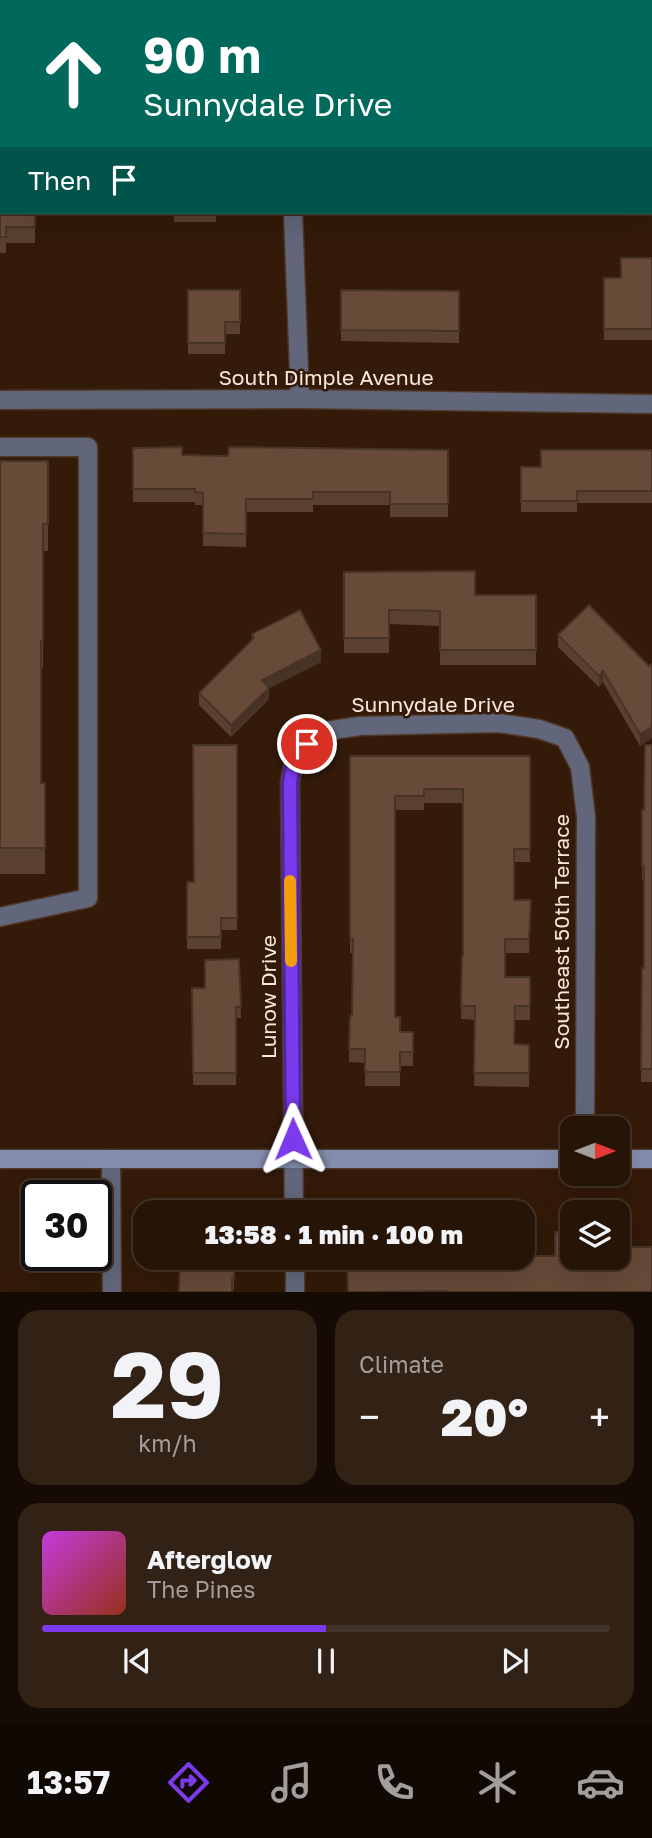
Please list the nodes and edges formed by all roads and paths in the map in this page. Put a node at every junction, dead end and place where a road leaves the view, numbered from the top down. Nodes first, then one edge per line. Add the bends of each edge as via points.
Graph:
1 (293, 214) edge
2 (300, 399) junction
3 (0, 400) edge
4 (652, 404) edge
5 (0, 447) edge
6 (565, 738) joint
7 (290, 782) joint
8 (0, 917) edge
9 (585, 1116) edge
10 (0, 1159) edge
11 (111, 1159) junction
12 (293, 1159) junction
13 (560, 1159) edge
14 (630, 1159) edge
15 (652, 1159) edge
16 (294, 1200) edge
17 (295, 1270) edge
18 (112, 1292) edge
19 (295, 1292) edge

1 - 2 street
2 - 3 street, South Dimple Avenue
2 - 4 street, South Dimple Avenue
5 - 8 street via 88,447 88,898
6 - 7 street, Sunnydale Drive via 498,723 360,726 319,732 295,755
6 - 9 street, Southeast 50th Terrace via 580,767 586,817
7 - 12 street, Lunow Drive
10 - 11 main road
11 - 12 main road
11 - 18 street
12 - 13 main road
12 - 16 street, Lunow Drive
14 - 15 main road
17 - 19 street

